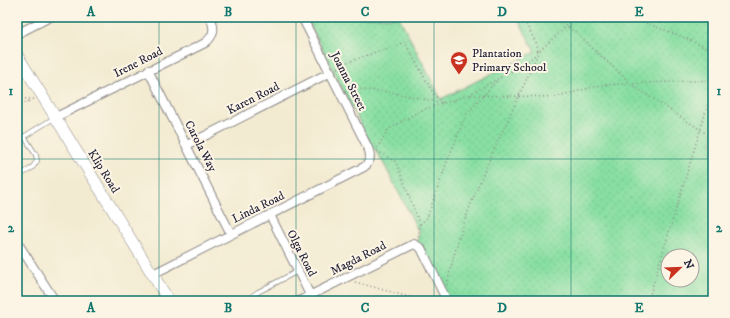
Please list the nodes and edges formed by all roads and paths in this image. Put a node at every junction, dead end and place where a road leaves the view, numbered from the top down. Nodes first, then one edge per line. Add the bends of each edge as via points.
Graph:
1 (50, 17) edge
2 (210, 17) edge
3 (302, 17) edge
4 (522, 17) edge
5 (551, 17) edge
6 (577, 17) edge
7 (631, 17) edge
8 (567, 27) junction
9 (17, 34) edge
10 (713, 52) edge
11 (538, 53) junction
12 (17, 55) edge
13 (148, 70) junction
14 (330, 72) junction
15 (498, 79) junction
16 (713, 80) edge
17 (632, 85) junction
18 (338, 87) junction
19 (713, 88) edge
20 (469, 95) junction
21 (482, 96) junction
22 (518, 97) junction
23 (17, 100) edge
24 (443, 103) junction
25 (17, 106) edge
26 (56, 117) junction
27 (699, 129) junction
28 (24, 136) junction
29 (713, 138) edge
30 (17, 141) edge
31 (187, 145) junction
32 (371, 157) joint
33 (17, 177) edge
34 (270, 215) junction
35 (420, 224) junction
36 (231, 234) junction
37 (17, 242) edge
38 (417, 245) junction
39 (298, 271) junction
40 (153, 274) junction
41 (345, 278) junction
42 (311, 298) edge
43 (446, 299) edge
44 (55, 301) edge
45 (169, 301) edge
46 (251, 301) edge
47 (299, 301) edge
48 (424, 301) edge
49 (648, 301) edge

1 - 9 street
2 - 13 street, Irene Road via 214,28 210,39
3 - 14 street, Joanna Street
4 - 11 path via 537,44
5 - 8 path
6 - 8 path
7 - 10 path via 688,39
8 - 11 path
8 - 17 path
11 - 15 path
11 - 22 path
12 - 26 street, Klip Road
13 - 26 street, Irene Road
13 - 31 street, Carola Way
14 - 18 street, Joanna Street
14 - 24 path via 345,63 405,42 434,95
14 - 31 street, Karen Road
15 - 20 path
15 - 21 path
16 - 17 path
17 - 22 path via 602,85 554,97
17 - 27 path
18 - 24 path via 390,92
18 - 32 street, Joanna Street
19 - 27 path
20 - 21 path
20 - 24 path
21 - 22 path
21 - 35 path via 466,115 427,218
22 - 43 path via 465,217 452,263
23 - 25 path via 34,100
24 - 35 path via 419,111 388,130 375,150 396,162
26 - 28 lane
26 - 40 street, Klip Road
27 - 29 path
27 - 49 path
28 - 30 lane
28 - 33 lane via 37,161 32,168
31 - 36 street, Carola Way
32 - 34 street, Linda Road via 364,167
34 - 36 street, Linda Road
34 - 39 street, Olga Road
35 - 38 path
36 - 40 street, Linda Road
37 - 44 street
38 - 41 street, Magda Road via 409,245
38 - 43 street via 421,248
39 - 42 street, Olga Road
39 - 46 lane via 258,292 252,296
40 - 45 street, Klip Road
41 - 42 street, Magda Road
41 - 48 path
42 - 47 street, Magda Road

